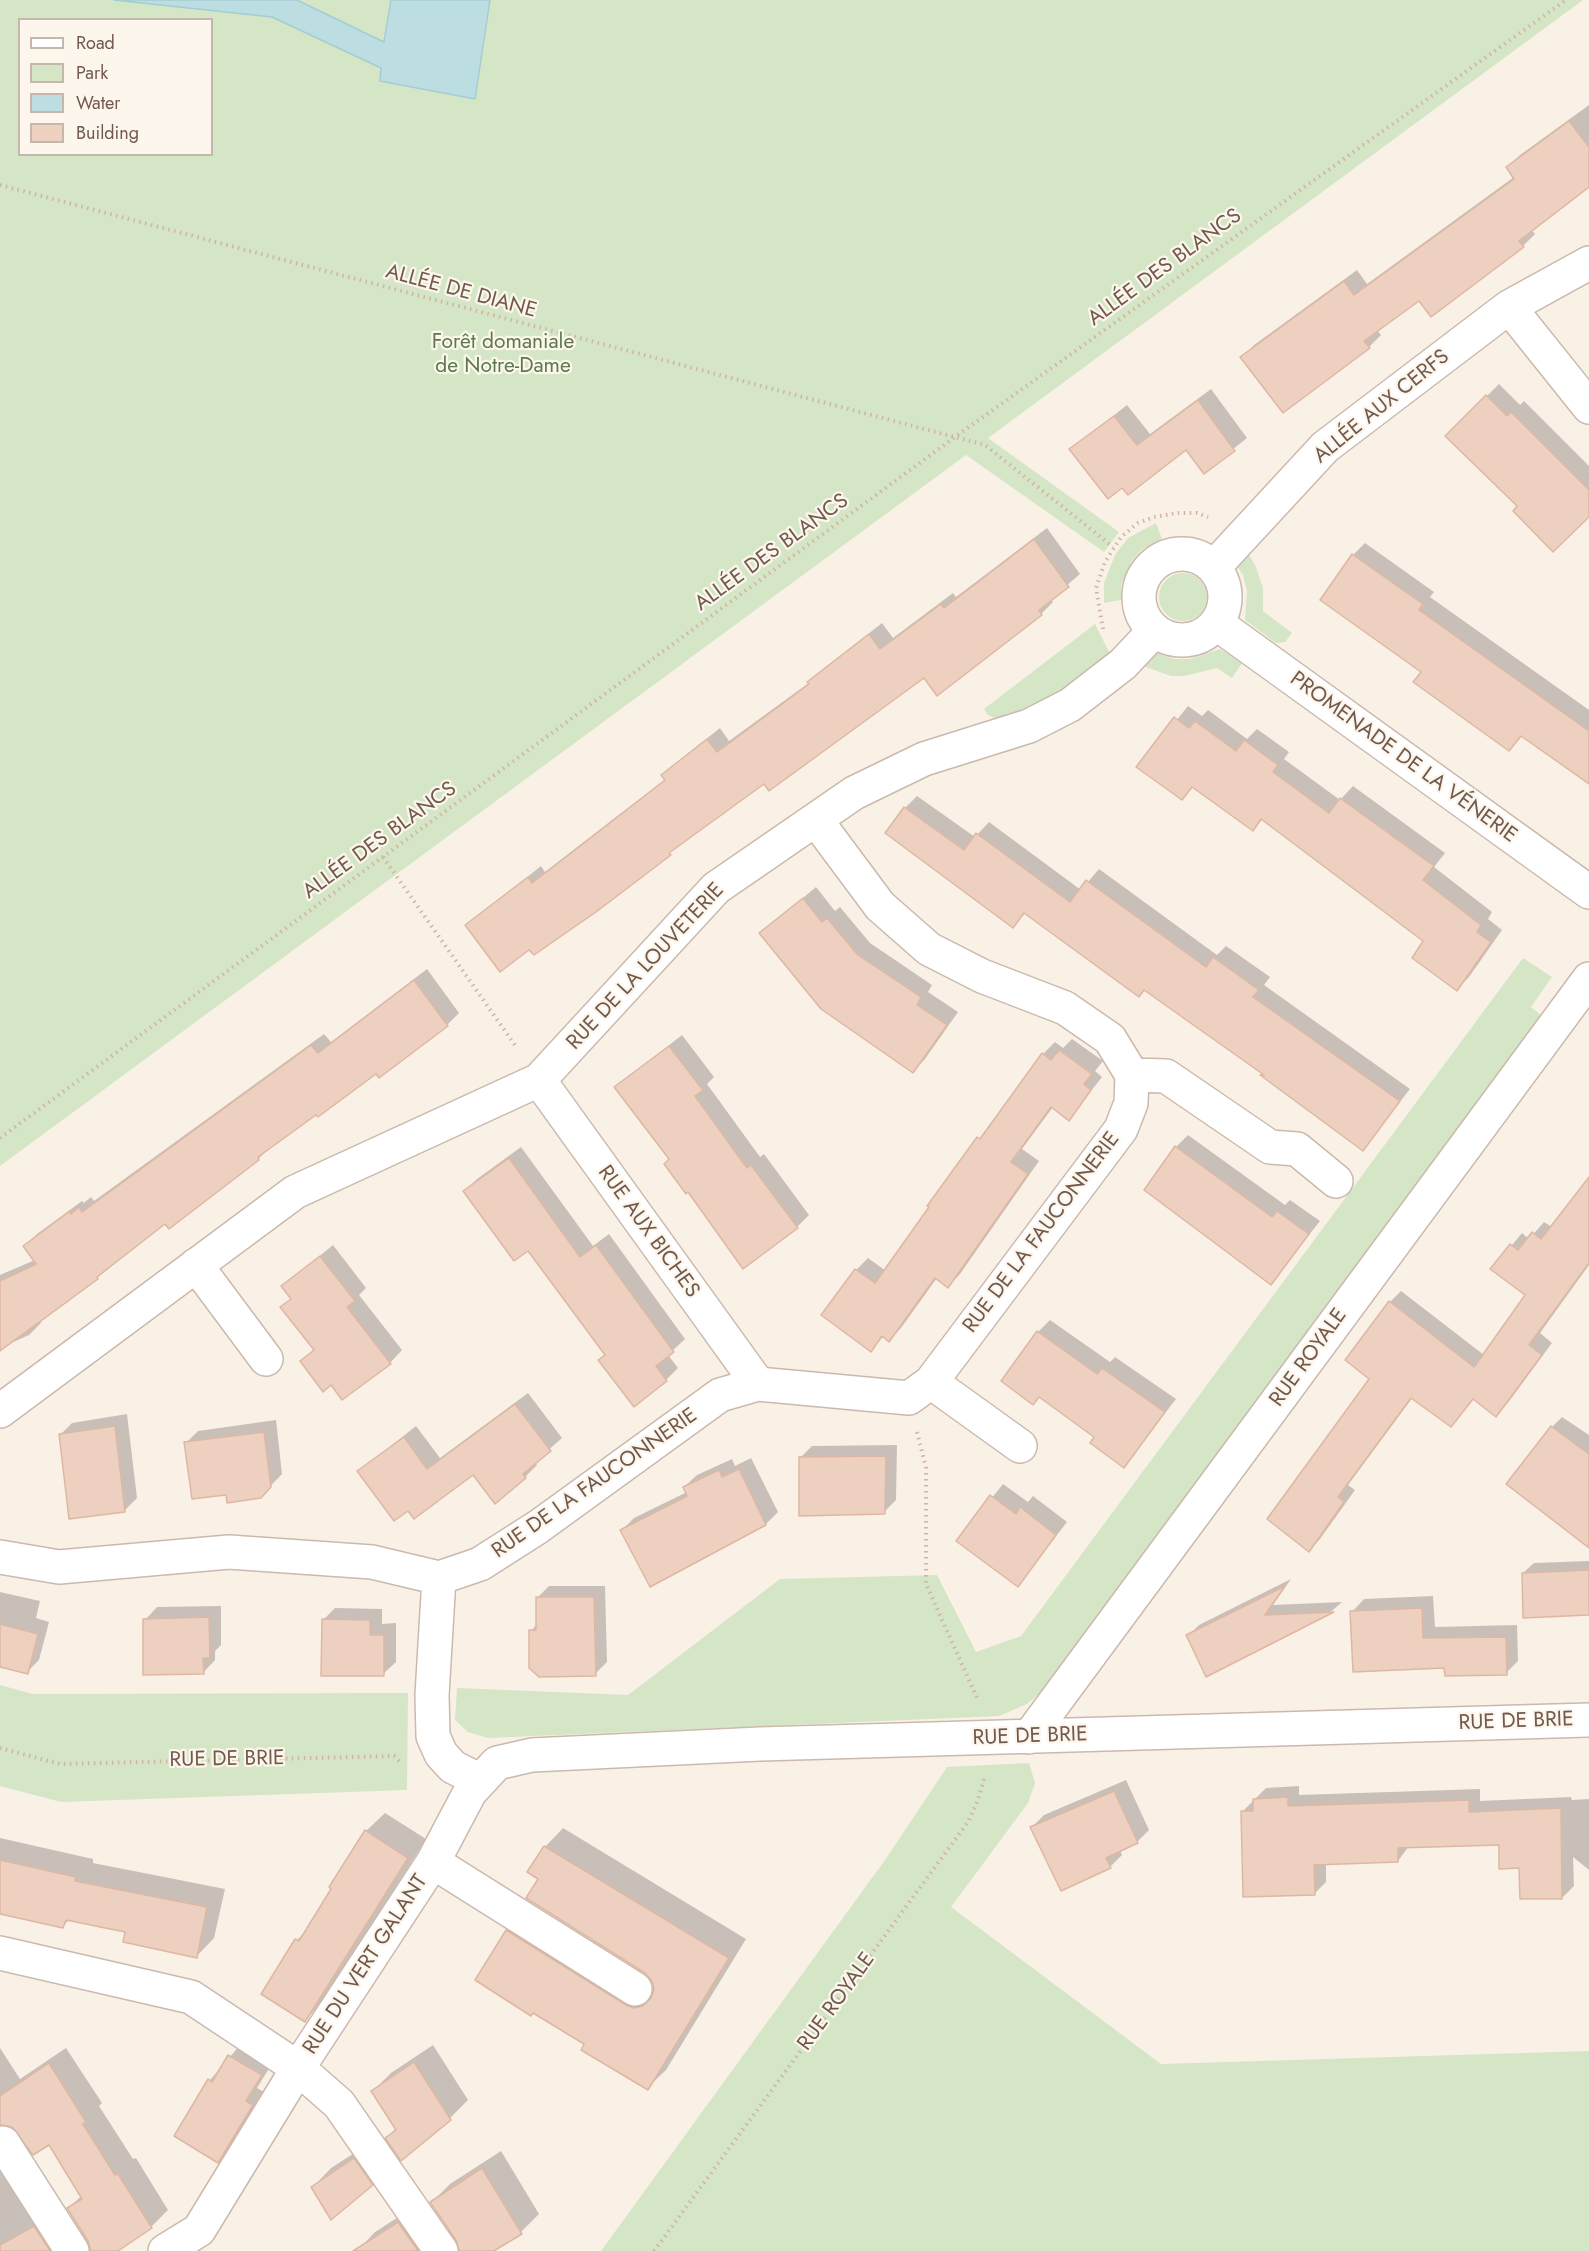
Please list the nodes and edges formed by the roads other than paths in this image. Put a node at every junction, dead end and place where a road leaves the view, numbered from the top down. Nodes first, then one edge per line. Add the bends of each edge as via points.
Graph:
1 (1589, 263) edge
2 (1509, 307) junction
3 (1589, 407) edge
4 (1214, 567) junction
5 (1216, 623) junction
6 (1154, 631) junction
7 (816, 820) junction
8 (1589, 892) edge
9 (1589, 979) edge
10 (1132, 1075) junction
11 (539, 1080) junction
12 (1336, 1180) dead end
13 (196, 1265) junction
14 (266, 1359) dead end
15 (758, 1384) junction
16 (920, 1390) junction
17 (0, 1411) edge
18 (1020, 1446) dead end
19 (0, 1557) edge
20 (439, 1578) junction
21 (1589, 1720) edge
22 (1029, 1737) junction
23 (479, 1780) junction
24 (433, 1862) junction
25 (0, 1953) edge
26 (635, 1989) dead end
27 (298, 2068) junction
28 (3, 2143) dead end
29 (72, 2251) edge
30 (165, 2251) edge
31 (441, 2251) edge

1 - 2 street, ALLÉE AUX CERFS
2 - 3 street
2 - 4 street, ALLÉE AUX CERFS via 1326,447
4 - 5 street via 1225,594
4 - 6 street via 1203,559 1179,553 1166,556 1145,572 1140,584 1139,610
5 - 6 street via 1194,639 1166,638
5 - 8 street, PROMENADE DE LA VÉNERIE
6 - 7 street, RUE DE LA LOUVETERIE via 1125,661 1070,705 1029,726 924,759 854,793
7 - 10 street via 880,906 929,949 982,976 1065,1008 1110,1039
7 - 11 street, RUE DE LA LOUVETERIE via 716,888
9 - 22 street, RUE ROYALE
10 - 12 street via 1166,1076 1270,1148 1297,1149
10 - 16 street, RUE DE LA FAUCONNERIE via 1131,1102 1121,1129
11 - 13 street, RUE DE LA LOUVETERIE via 295,1192
11 - 15 street, RUE AUX BICHES
13 - 14 street
13 - 17 street, RUE DE LA LOUVETERIE
15 - 16 street, RUE DE LA FAUCONNERIE
15 - 20 street, RUE DE LA FAUCONNERIE via 720,1395 538,1527 480,1564
16 - 18 street
19 - 20 street via 60,1567 229,1552 372,1562
20 - 23 street via 433,1736 441,1754 453,1767
21 - 22 street, RUE DE BRIE
22 - 23 street, RUE DE BRIE via 532,1755 497,1763
23 - 24 street, RUE DU VERT GALANT
24 - 26 street, RUE DU VERT GALANT
24 - 27 street, RUE DU VERT GALANT
25 - 27 street via 191,1997
27 - 30 street, RUE DU VERT GALANT via 199,2230
27 - 31 street, RUE DU VERT GALANT via 339,2104
28 - 29 street

